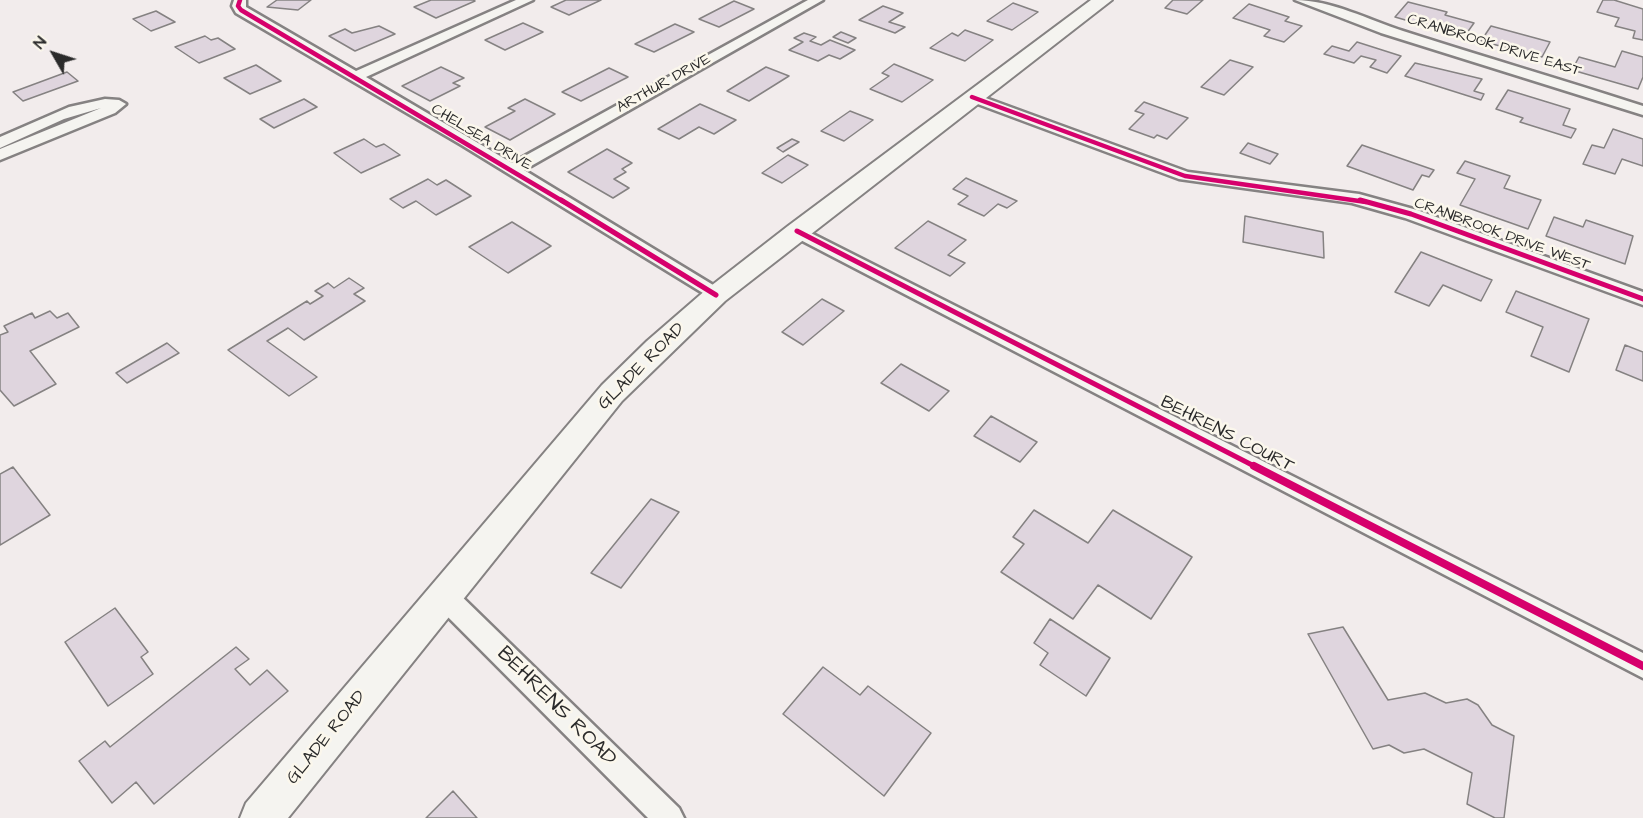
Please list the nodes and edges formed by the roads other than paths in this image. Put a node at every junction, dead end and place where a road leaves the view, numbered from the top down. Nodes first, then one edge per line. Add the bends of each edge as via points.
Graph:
1 (240, 0) edge
2 (527, 0) edge
3 (816, 0) edge
4 (1103, 0) edge
5 (1301, 0) edge
6 (355, 77) junction
7 (972, 97) junction
8 (1643, 111) edge
9 (0, 143) edge
10 (0, 155) edge
11 (512, 170) junction
12 (797, 231) junction
13 (716, 296) junction
14 (1643, 299) edge
15 (444, 596) junction
16 (1643, 666) edge
17 (261, 818) edge
18 (669, 818) edge

1 - 6 street, CHELSEA DRIVE via 241,10
2 - 6 street
3 - 11 street, ARTHUR DRIVE
4 - 7 main road, GLADE ROAD
5 - 8 street, CRANBROOK DRIVE EAST
6 - 11 street, CHELSEA DRIVE
7 - 12 main road, GLADE ROAD
7 - 14 street, CRANBROOK DRIVE WEST via 1185,176 1353,198 1411,214
9 - 10 street via 80,109 104,102 118,104
11 - 13 street, CHELSEA DRIVE
12 - 13 main road, GLADE ROAD
12 - 16 street, BEHRENS COURT
13 - 15 main road, GLADE ROAD via 612,393
15 - 17 main road, GLADE ROAD
15 - 18 street, BEHRENS ROAD

